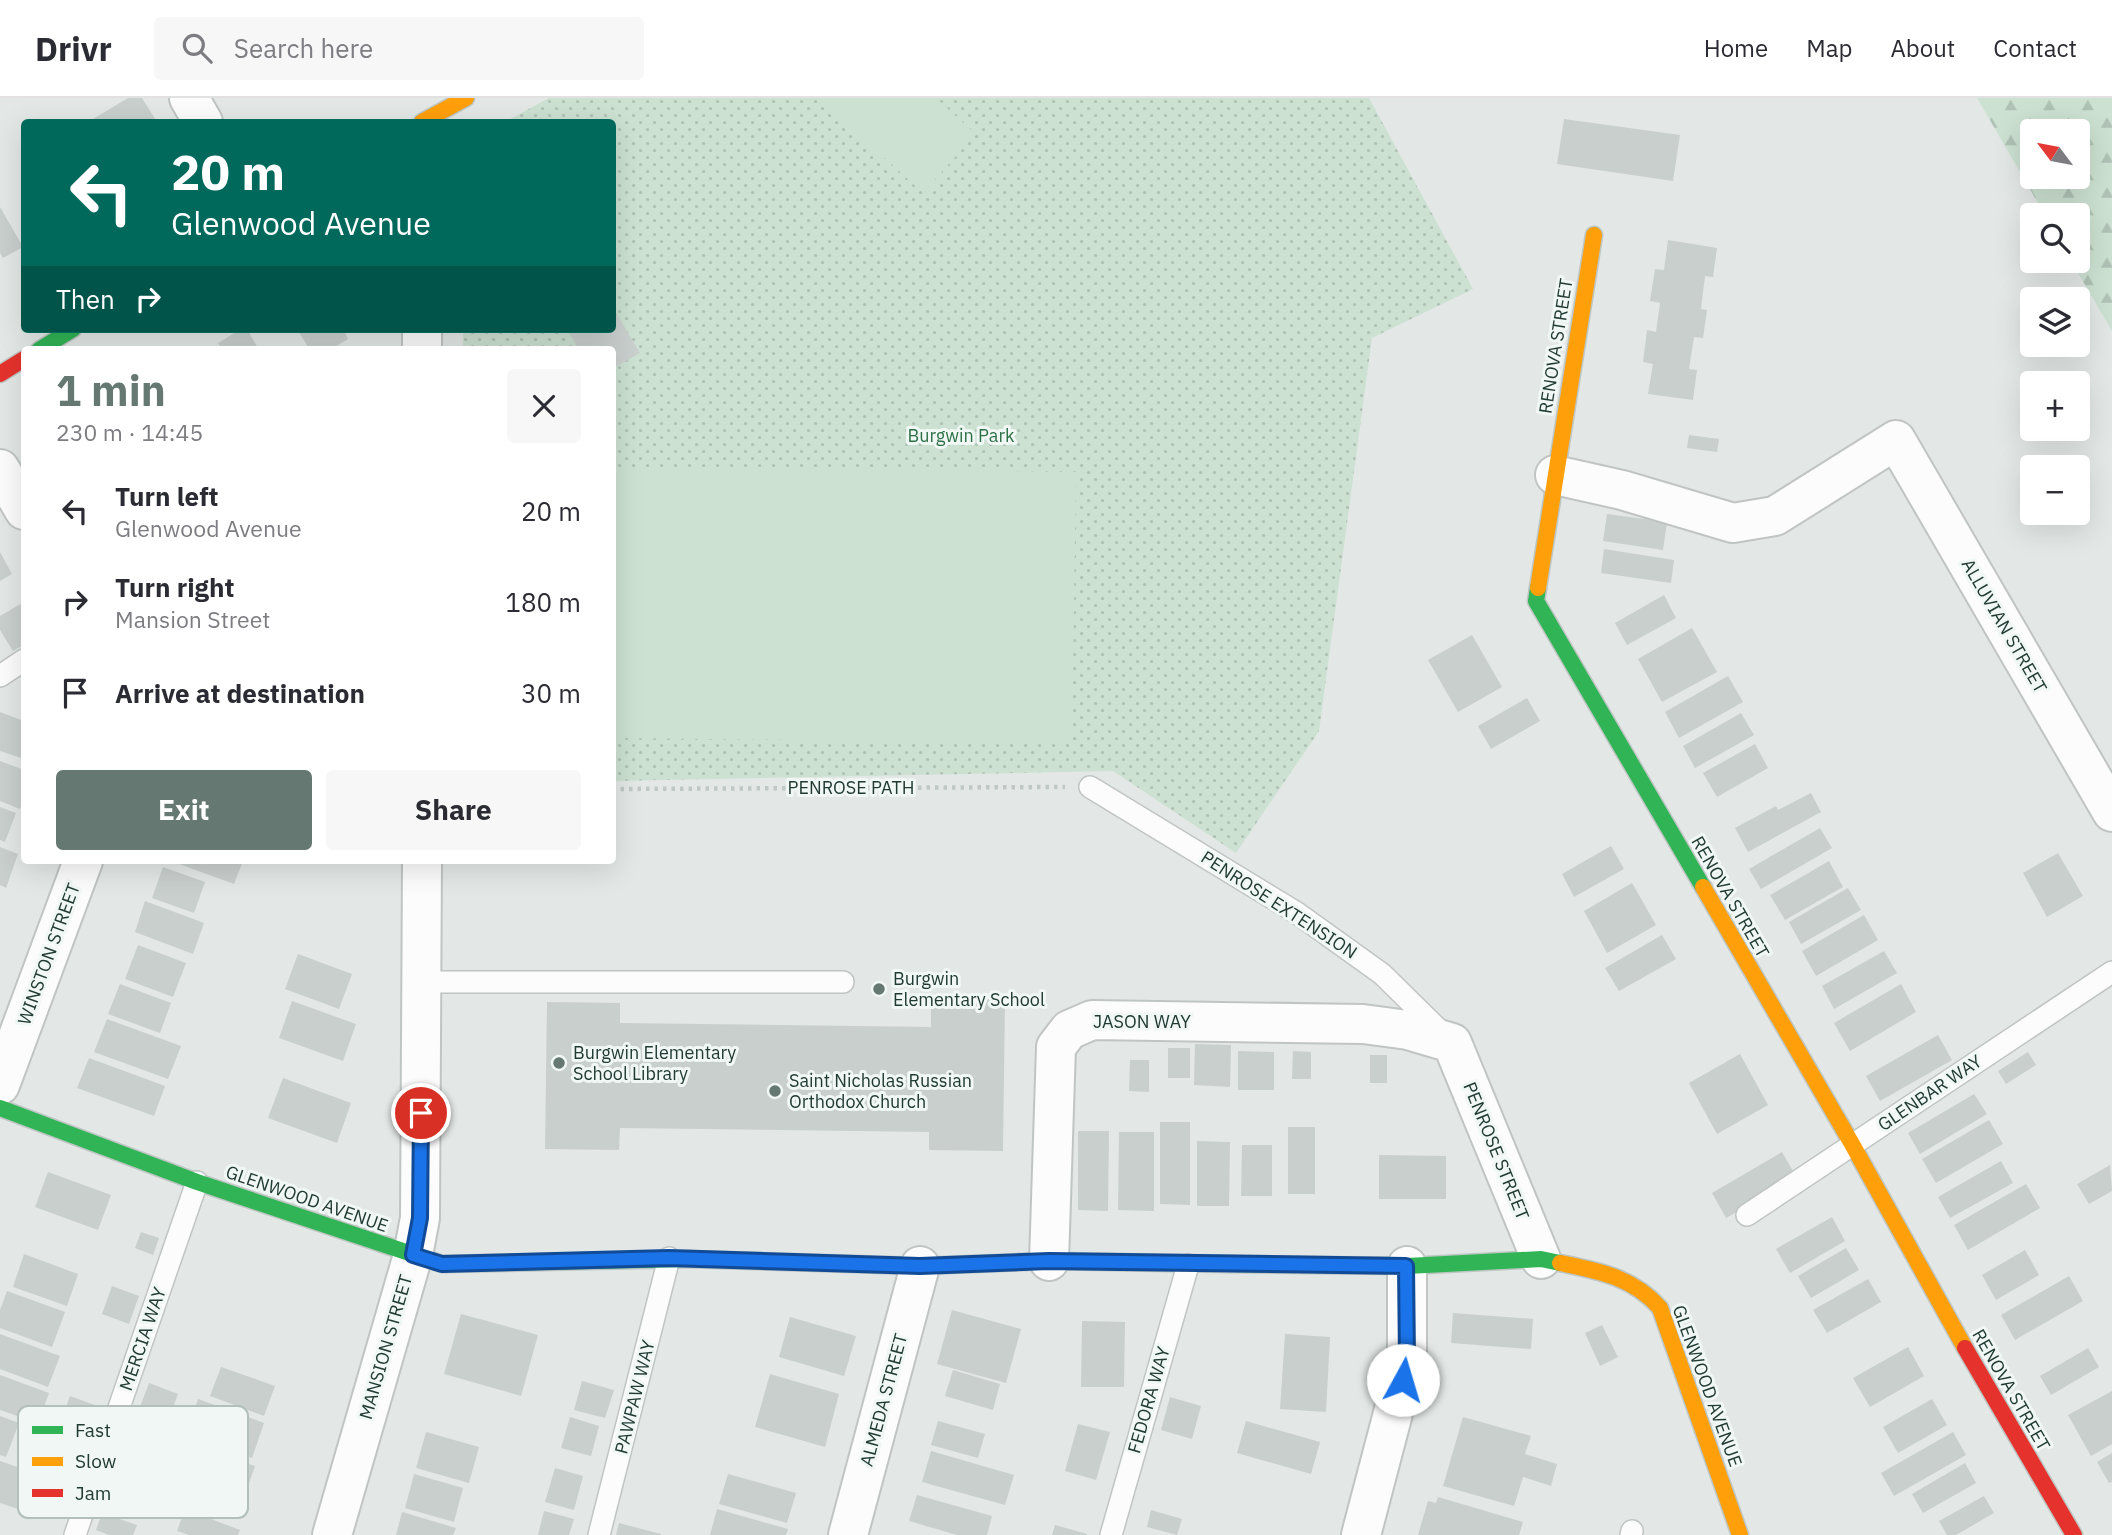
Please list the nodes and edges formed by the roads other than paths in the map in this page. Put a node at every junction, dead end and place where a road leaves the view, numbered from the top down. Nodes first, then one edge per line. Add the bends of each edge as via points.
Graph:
1 (189, 98) edge
2 (466, 98) edge
3 (201, 119) edge
4 (428, 119) edge
5 (1594, 236) dead end
6 (66, 333) edge
7 (45, 346) edge
8 (21, 361) edge
9 (0, 374) edge
10 (0, 469) edge
11 (1555, 475) junction
12 (21, 505) edge
13 (21, 662) edge
14 (0, 676) edge
15 (1090, 787) road end
16 (2112, 812) edge
17 (82, 864) edge
18 (422, 864) edge
19 (2112, 972) edge
20 (422, 982) junction
21 (843, 982) dead end
22 (1451, 1043) junction
23 (0, 1086) edge
24 (0, 1108) edge
25 (1853, 1144) junction
26 (197, 1182) junction
27 (1748, 1215) dead end
28 (413, 1255) junction
29 (669, 1258) junction
30 (1541, 1259) junction
31 (1049, 1261) junction
32 (1188, 1265) junction
33 (920, 1266) junction
34 (1406, 1266) junction
35 (120, 1406) edge
36 (81, 1518) edge
37 (75, 1535) edge
38 (332, 1535) edge
39 (599, 1535) edge
40 (848, 1535) edge
41 (1111, 1535) edge
42 (1361, 1535) edge
43 (1740, 1535) edge
44 (2074, 1535) edge

1 - 3 street
2 - 4 street
5 - 11 street, RENOVA STREET
6 - 7 street
8 - 9 street
10 - 12 street
11 - 16 street, ALLUVIAN STREET via 1622,489 1733,523 1775,516 1896,440
11 - 25 street, RENOVA STREET via 1536,601
13 - 14 lane
15 - 22 lane, PENROSE EXTENSION via 1307,920 1382,974
17 - 23 street, WINSTON STREET
18 - 20 street, MANSION STREET
19 - 25 lane, GLENBAR WAY
20 - 21 lane
20 - 28 street, MANSION STREET via 420,1218
22 - 30 street, PENROSE STREET
22 - 31 street, JASON WAY via 1408,1030 1363,1024 1093,1020 1079,1024 1056,1047
24 - 26 street, GLENWOOD AVENUE
25 - 27 lane, GLENBAR WAY
25 - 44 street, RENOVA STREET
26 - 28 street, GLENWOOD AVENUE
26 - 35 lane, MERCIA WAY
28 - 29 street, GLENWOOD AVENUE via 442,1264
28 - 38 street, MANSION STREET
29 - 33 street, GLENWOOD AVENUE
29 - 39 lane, PAWPAW WAY
30 - 34 street, GLENWOOD AVENUE
30 - 43 street, GLENWOOD AVENUE via 1603,1272 1645,1291 1660,1308
31 - 32 street, GLENWOOD AVENUE
31 - 33 street, GLENWOOD AVENUE
32 - 34 street, GLENWOOD AVENUE
32 - 41 lane, FEDORA WAY
33 - 40 street, ALMEDA STREET
34 - 42 street via 1407,1360
36 - 37 lane, MERCIA WAY

